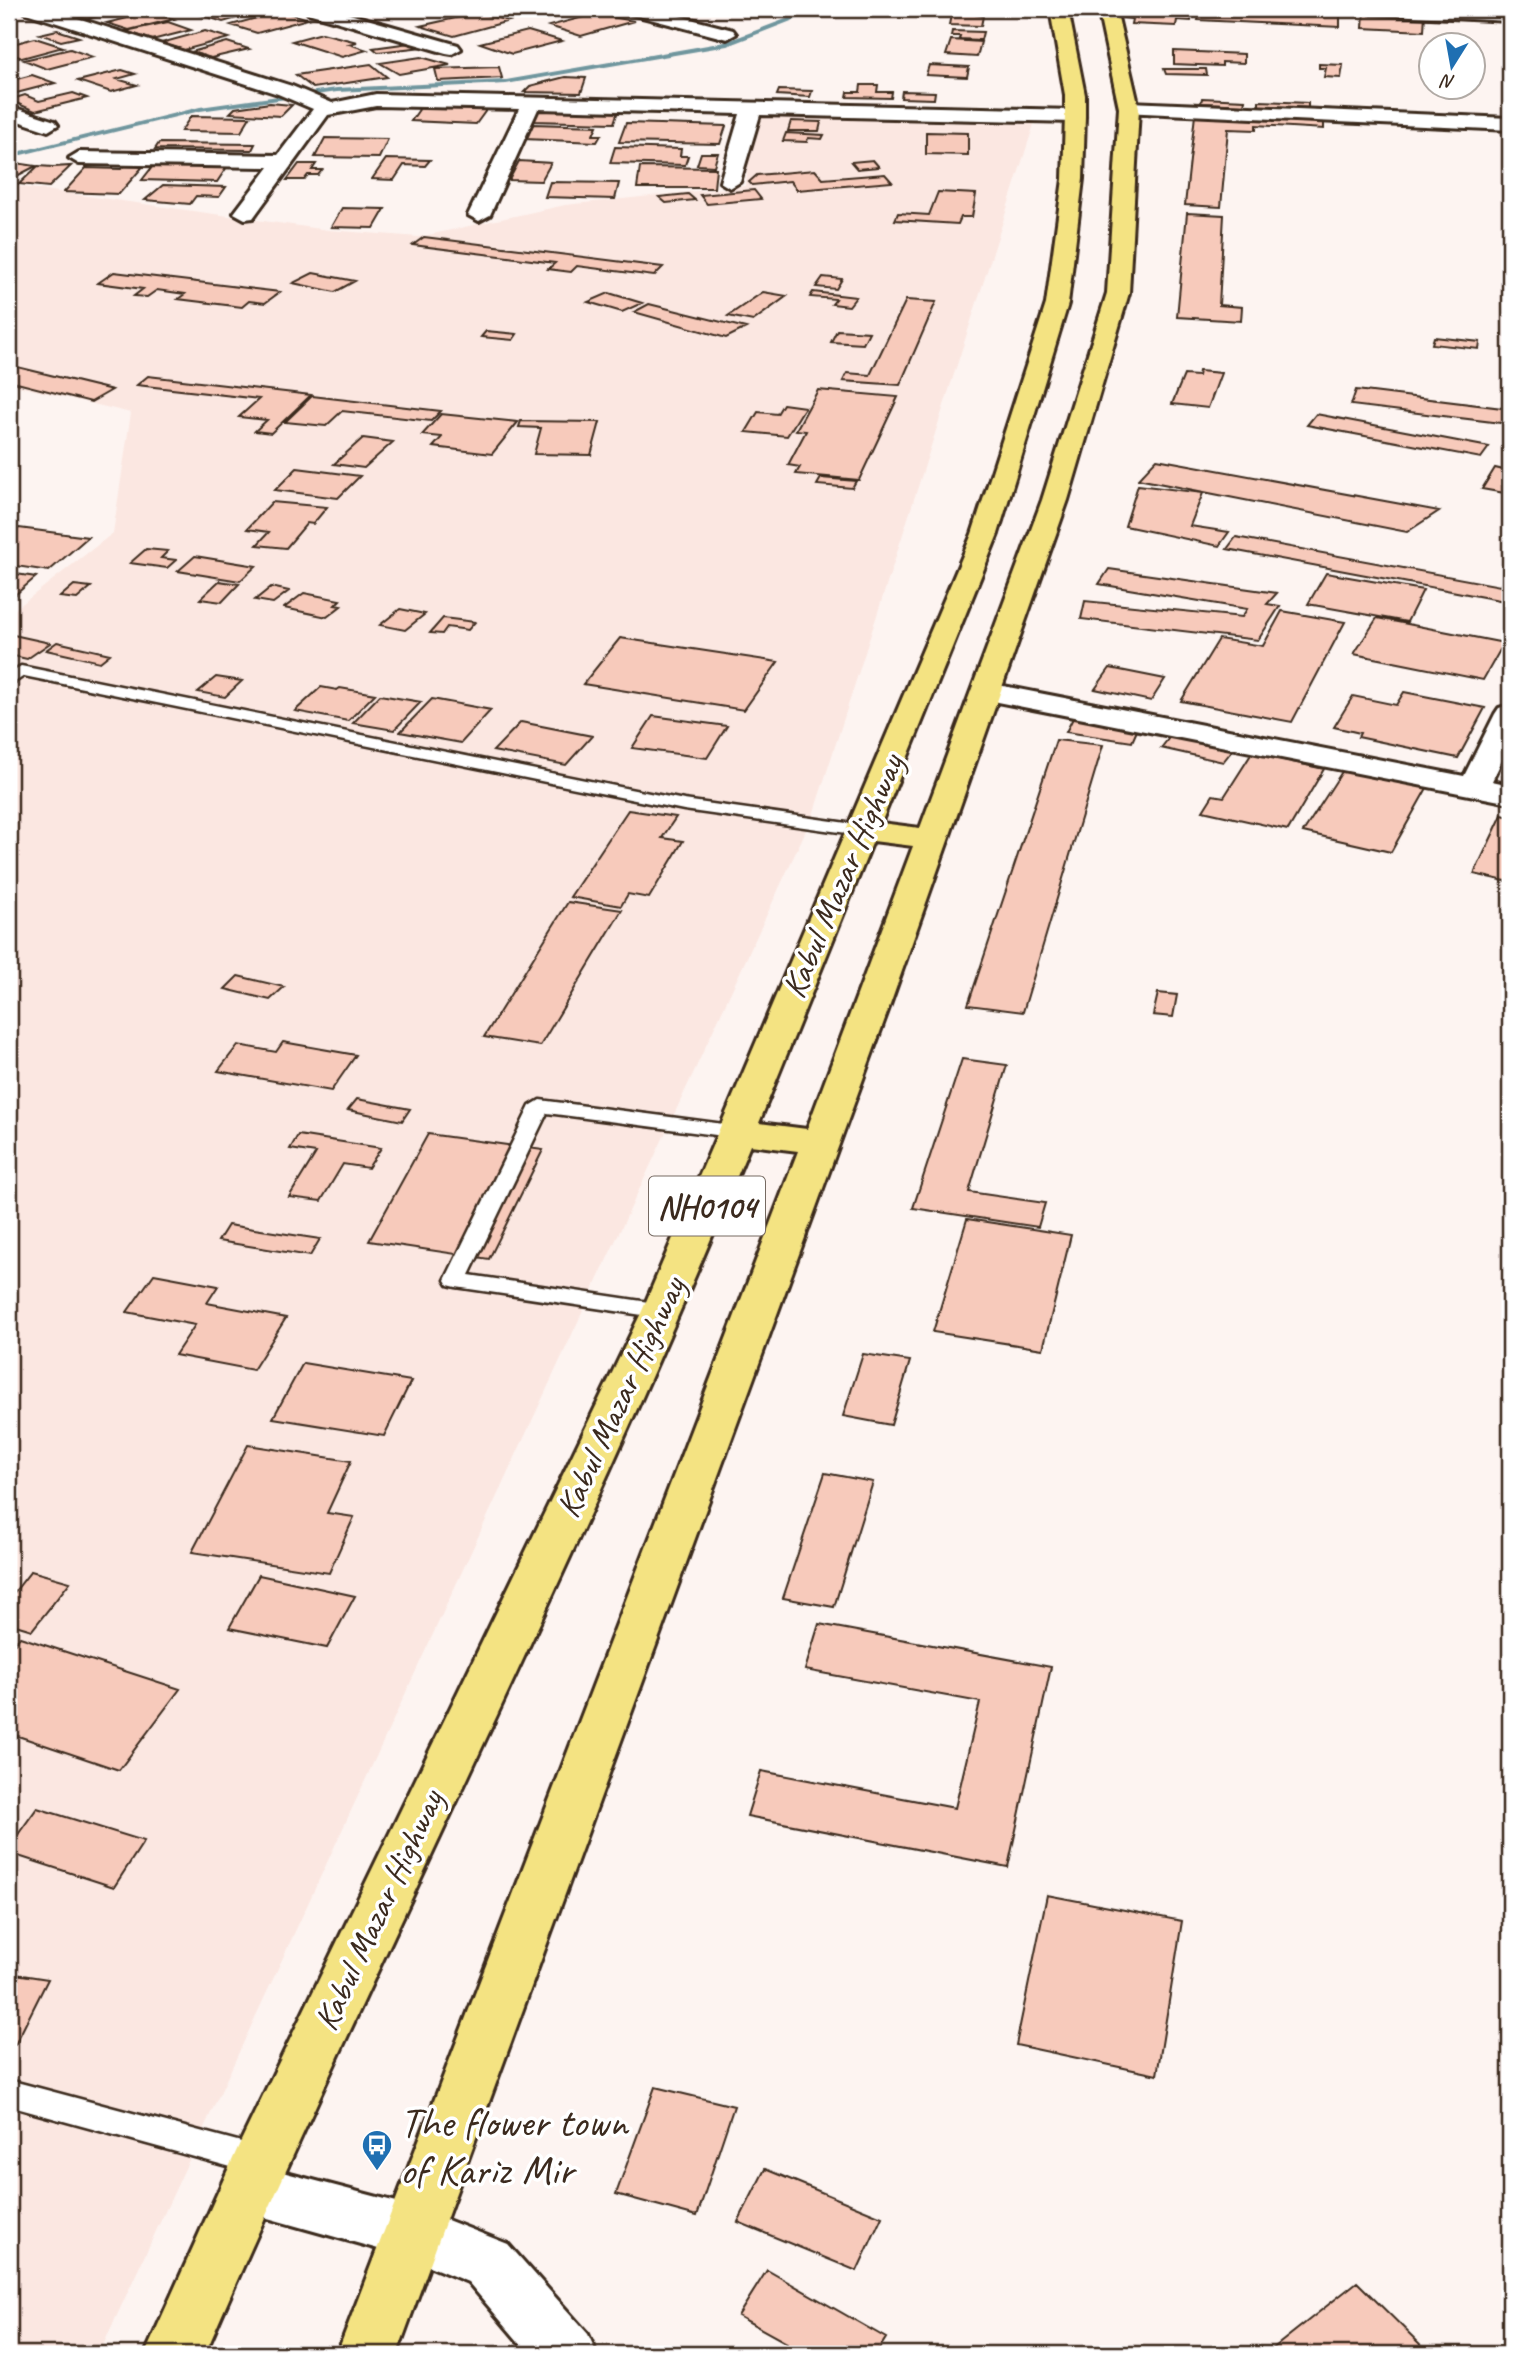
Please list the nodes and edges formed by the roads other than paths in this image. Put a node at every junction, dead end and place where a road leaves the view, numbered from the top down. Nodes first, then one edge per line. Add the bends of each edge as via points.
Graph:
1 (32, 9) edge
2 (314, 9) edge
3 (633, 9) edge
4 (1059, 9) edge
5 (1107, 9) edge
6 (1371, 9) edge
7 (1510, 16) edge
8 (727, 34) dead end
9 (452, 50) dead end
10 (1099, 101) junction
11 (532, 102) junction
12 (321, 105) junction
13 (752, 107) junction
14 (9, 111) edge
15 (1510, 124) edge
16 (48, 125) dead end
17 (79, 158) dead end
18 (284, 161) junction
19 (730, 182) dead end
20 (245, 213) dead end
21 (479, 215) dead end
22 (1052, 415) junction
23 (9, 681) edge
24 (988, 692) junction
25 (1510, 714) edge
26 (1474, 786) junction
27 (1510, 794) edge
28 (861, 830) junction
29 (932, 839) junction
30 (738, 1132) junction
31 (820, 1142) junction
32 (662, 1311) junction
33 (9, 2093) edge
34 (254, 2175) junction
35 (412, 2232) junction
36 (174, 2354) edge
37 (367, 2354) edge
38 (567, 2354) edge

1 - 12 street
2 - 9 street
3 - 8 street
4 - 10 highway, Kabul Mazar Highway / NH0104
5 - 10 highway, Kabul Mazar Highway / NH0104
6 - 7 street
10 - 13 street
10 - 15 street
10 - 22 highway, Kabul Mazar Highway / NH0104 via 1073,179 1057,304
10 - 22 highway, Kabul Mazar Highway / NH0104 via 1118,293
11 - 12 street via 391,99
11 - 13 street
11 - 21 street
12 - 18 street
13 - 19 street
14 - 16 street
17 - 18 street
18 - 20 street
22 - 24 highway, Kabul Mazar Highway / NH0104 via 1055,500
22 - 28 highway, Kabul Mazar Highway / NH0104 via 985,534
23 - 28 lane via 21,671 684,805
24 - 26 street
24 - 29 highway, Kabul Mazar Highway / NH0104
25 - 26 street
26 - 27 street
28 - 29 highway
28 - 30 highway, Kabul Mazar Highway / NH0104
29 - 31 highway, Kabul Mazar Highway / NH0104
30 - 31 highway
30 - 32 highway, Kabul Mazar Highway / NH0104
30 - 32 lane via 540,1107 456,1280
31 - 35 highway, Kabul Mazar Highway / NH0104
32 - 34 highway, Kabul Mazar Highway / NH0104
33 - 34 lane
34 - 35 street
34 - 36 highway, Kabul Mazar Highway / NH0104
35 - 37 highway, Kabul Mazar Highway / NH0104
35 - 38 street via 488,2263

